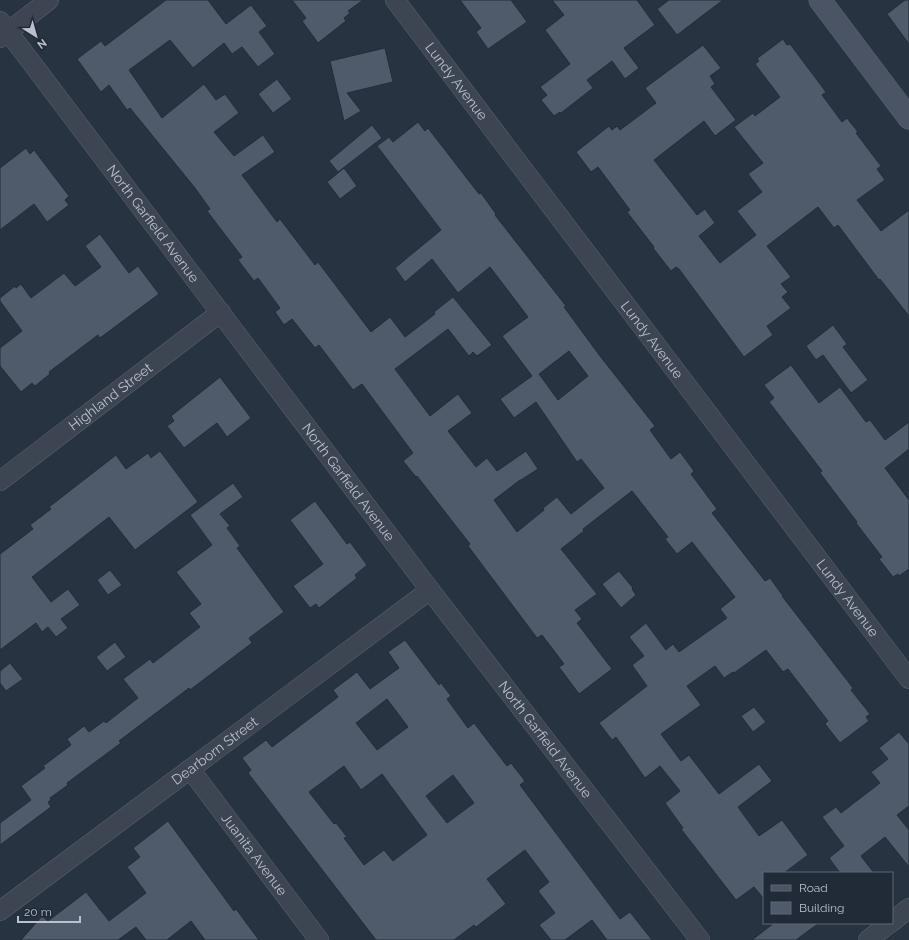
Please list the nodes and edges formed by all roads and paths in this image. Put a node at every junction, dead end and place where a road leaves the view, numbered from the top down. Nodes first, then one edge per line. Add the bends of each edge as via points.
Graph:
1 (49, 0) edge
2 (395, 0) edge
3 (820, 0) edge
4 (3, 30) edge
5 (909, 118) edge
6 (221, 312) junction
7 (0, 481) edge
8 (430, 590) junction
9 (909, 679) edge
10 (190, 769) junction
11 (909, 908) edge
12 (0, 911) edge
13 (893, 920) edge
14 (888, 924) edge
15 (319, 940) edge
16 (700, 940) edge
17 (868, 940) edge

1 - 4 street
2 - 9 street, Lundy Avenue
3 - 5 street
4 - 6 street, North Garfield Avenue
6 - 7 street, Highland Street
6 - 8 street, North Garfield Avenue
8 - 10 street, Dearborn Street
8 - 16 street, North Garfield Avenue
10 - 12 street, Dearborn Street
10 - 15 street, Juanita Avenue
11 - 13 street
14 - 17 street

